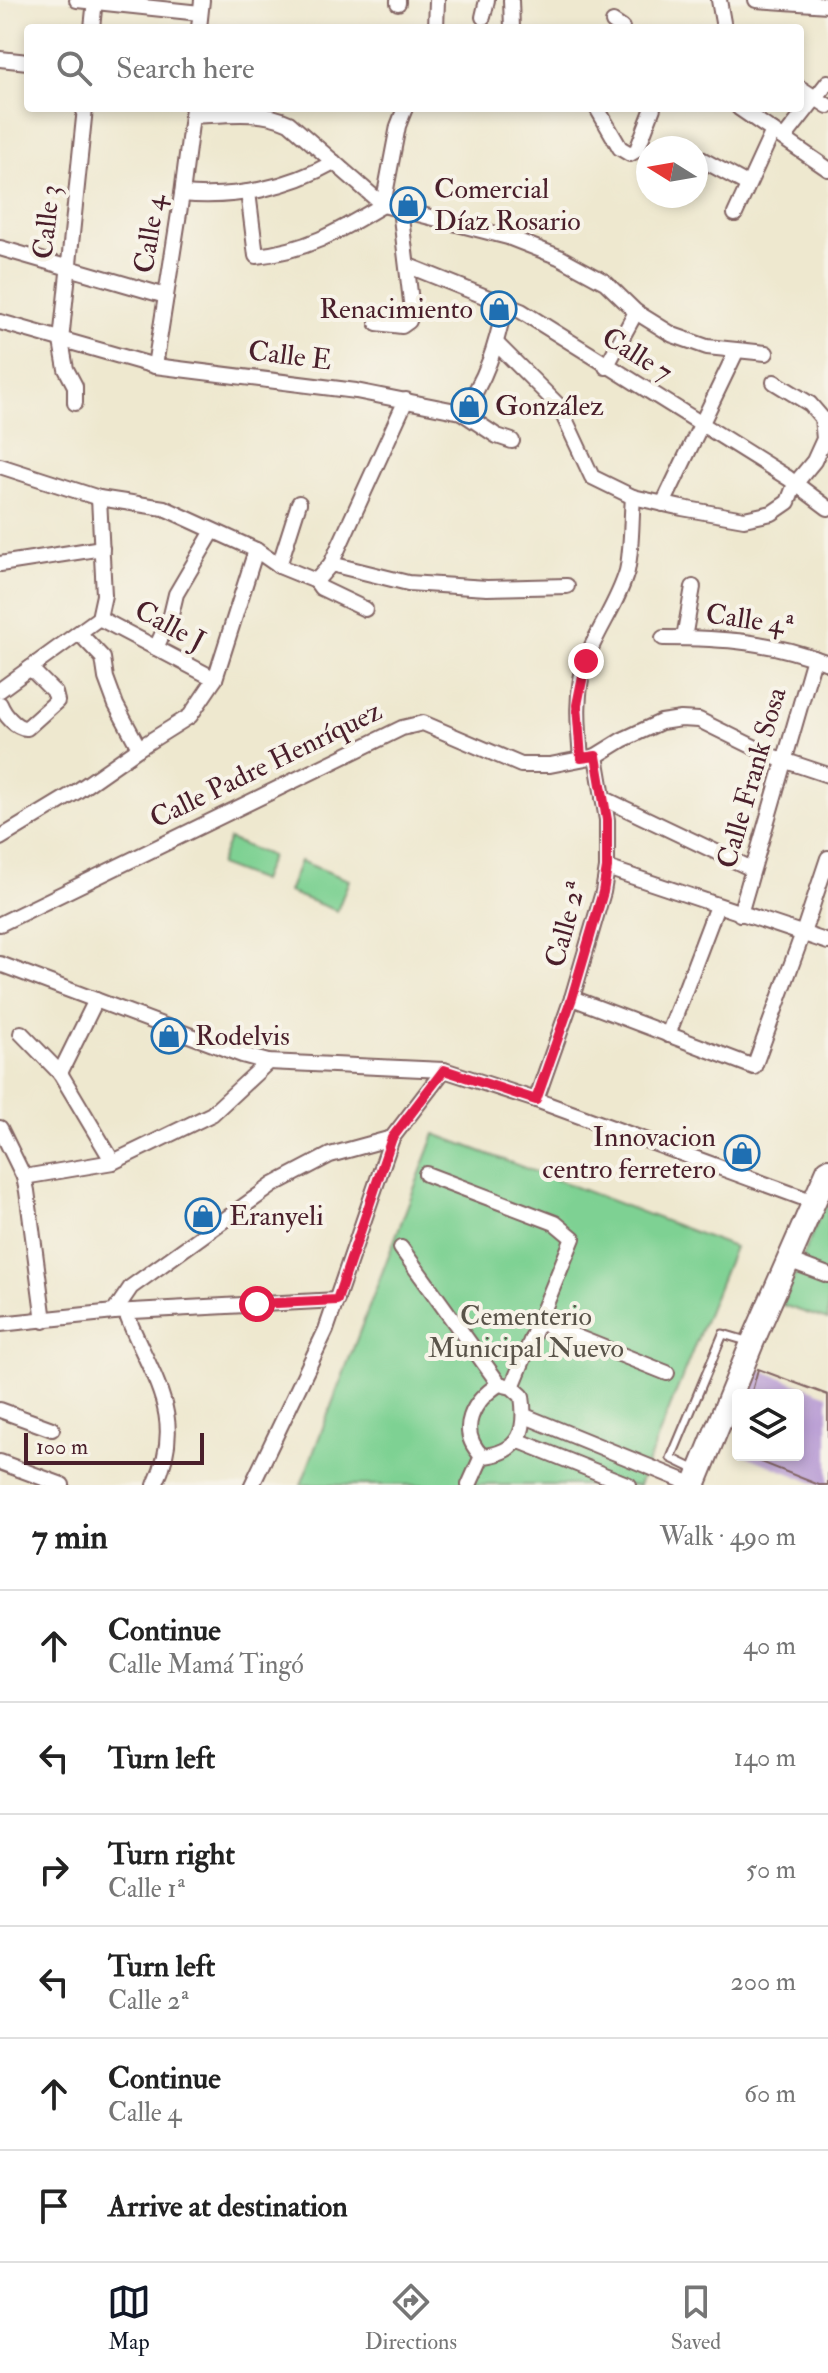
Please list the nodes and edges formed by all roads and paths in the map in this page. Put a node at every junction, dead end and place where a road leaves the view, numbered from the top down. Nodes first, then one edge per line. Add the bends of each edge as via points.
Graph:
1 (77, 0) edge
2 (437, 0) edge
3 (487, 0) edge
4 (511, 0) edge
5 (719, 0) edge
6 (756, 0) edge
7 (95, 1) edge
8 (828, 5) edge
9 (200, 14) edge
10 (483, 17) dead end
11 (92, 24) edge
12 (436, 24) edge
13 (512, 24) edge
14 (723, 24) edge
15 (0, 59) edge
16 (24, 62) edge
17 (828, 82) edge
18 (804, 91) edge
19 (822, 102) edge
20 (85, 112) edge
21 (193, 112) edge
22 (403, 112) edge
23 (599, 112) edge
24 (651, 112) edge
25 (745, 112) edge
26 (279, 113) edge
27 (779, 134) junction
28 (334, 162) junction
29 (708, 163) edge
30 (828, 169) edge
31 (747, 184) junction
32 (248, 192) junction
33 (182, 194) junction
34 (383, 205) junction
35 (400, 209) junction
36 (735, 214) dead end
37 (0, 248) edge
38 (409, 266) junction
39 (69, 268) junction
40 (166, 296) junction
41 (505, 305) junction
42 (636, 312) junction
43 (0, 322) edge
44 (377, 323) dead end
45 (61, 341) junction
46 (496, 343) junction
47 (736, 352) junction
48 (766, 353) dead end
49 (155, 366) junction
50 (606, 367) junction
51 (774, 382) dead end
52 (406, 400) junction
53 (75, 403) dead end
54 (461, 412) junction
55 (699, 424) junction
56 (512, 441) dead end
57 (0, 466) edge
58 (795, 484) junction
59 (633, 497) junction
60 (99, 498) junction
61 (299, 503) dead end
62 (663, 504) junction
63 (828, 508) edge
64 (213, 531) junction
65 (102, 548) junction
66 (256, 550) junction
67 (0, 564) edge
68 (331, 564) junction
69 (279, 566) junction
70 (316, 581) junction
71 (567, 586) dead end
72 (693, 587) dead end
73 (365, 609) dead end
74 (99, 618) junction
75 (79, 633) junction
76 (663, 638) dead end
77 (684, 638) junction
78 (156, 648) junction
79 (821, 660) edge
80 (30, 668) junction
81 (215, 679) junction
82 (0, 690) edge
83 (0, 704) edge
84 (139, 748) junction
85 (596, 756) junction
86 (581, 758) junction
87 (784, 761) junction
88 (828, 775) edge
89 (603, 798) junction
90 (0, 838) edge
91 (828, 858) edge
92 (607, 868) junction
93 (752, 869) junction
94 (717, 906) junction
95 (740, 914) junction
96 (0, 924) edge
97 (803, 933) junction
98 (828, 942) edge
99 (0, 964) edge
100 (572, 998) junction
101 (96, 1000) junction
102 (21, 1033) dead end
103 (668, 1035) junction
104 (268, 1062) junction
105 (444, 1070) junction
106 (60, 1073) junction
107 (536, 1100) junction
108 (2, 1135) edge
109 (392, 1138) junction
110 (113, 1162) junction
111 (828, 1170) edge
112 (426, 1174) dead end
113 (24, 1177) junction
114 (814, 1202) junction
115 (401, 1248) dead end
116 (788, 1260) junction
117 (828, 1275) edge
118 (337, 1300) junction
119 (120, 1312) junction
120 (44, 1321) junction
121 (539, 1322) junction
122 (0, 1324) edge
123 (752, 1343) junction
124 (667, 1373) dead end
125 (506, 1385) junction
126 (0, 1410) edge
127 (525, 1416) junction
128 (52, 1429) dead end
129 (517, 1440) junction
130 (482, 1456) junction
131 (0, 1462) edge
132 (696, 1480) edge
133 (62, 1485) edge
134 (155, 1485) edge
135 (252, 1485) edge
136 (469, 1485) edge
137 (629, 1485) edge

1 - 7 street
2 - 12 street
3 - 10 street
4 - 13 street
5 - 14 street
6 - 8 street
7 - 9 street
7 - 11 street
15 - 16 street
17 - 19 street
18 - 19 street
19 - 27 street
20 - 39 street, Calle 3
21 - 26 street
21 - 33 street, Calle 4
22 - 34 street
23 - 24 street via 620,148 630,154 637,150
25 - 27 street
26 - 28 street
27 - 30 street
27 - 31 street
28 - 32 street via 294,181
28 - 34 street
29 - 31 street
31 - 36 street
32 - 33 street
32 - 34 street via 256,256 317,242
33 - 40 street, Calle 4
34 - 35 street
35 - 38 street
35 - 42 street via 508,237 559,257 605,282
37 - 39 street
38 - 41 street, Calle 7
38 - 44 street via 409,321 402,326
39 - 40 street
39 - 45 street, Calle 3
40 - 49 street, Calle 4
41 - 46 street
41 - 50 street, Calle 7
42 - 47 street via 673,335
42 - 50 street
43 - 45 street, Calle E
45 - 49 street, Calle E
45 - 53 street
46 - 54 street
46 - 59 street via 559,406 592,477
47 - 48 street
47 - 55 street
49 - 52 street, Calle E
50 - 55 street, Calle 7
51 - 58 street via 822,418 824,439
52 - 54 street, Calle E
52 - 68 street
54 - 56 street
55 - 58 street, Calle 7
55 - 62 street
57 - 60 street
58 - 62 street via 788,502 772,513 744,519
58 - 63 street, Calle 7
59 - 62 street
59 - 86 street via 627,570 582,678 577,705
60 - 64 street via 164,508
60 - 65 street
61 - 69 street
64 - 66 street
64 - 78 street via 176,594
65 - 67 street
65 - 74 street via 104,595
66 - 69 street
66 - 81 street
68 - 70 street
68 - 71 street via 408,583
69 - 70 street
70 - 73 street
72 - 77 street
74 - 75 street
74 - 78 street, Calle J
75 - 80 street
75 - 84 street via 103,658 116,705
76 - 77 street, Calle 4ª
77 - 79 street, Calle 4ª via 773,645
78 - 81 street, Calle J
79 - 87 street, Calle Frank Sosa
80 - 82 street
80 - 83 street via 57,701 27,728 17,726
81 - 84 street via 190,716
84 - 90 street
85 - 86 street, Calle Padre Henríquez
85 - 87 street, Calle Padre Henríquez via 661,722 681,719 713,725
85 - 89 street, Calle 2ª
86 - 96 street, Calle Padre Henríquez via 521,765 423,723 402,728
87 - 88 street, Calle Padre Henríquez
87 - 93 street, Calle Frank Sosa
89 - 92 street, Calle 2ª
89 - 93 street
91 - 97 street
92 - 94 street
92 - 100 street, Calle 2ª
93 - 95 street, Calle Frank Sosa
94 - 95 street
94 - 103 street
95 - 97 street
97 - 98 street
97 - 103 street via 754,1067
99 - 101 street
100 - 103 street
100 - 107 street, Calle 2ª
101 - 104 street
101 - 106 street
102 - 106 street
104 - 105 street
104 - 110 street via 212,1114
105 - 107 street
105 - 109 street
106 - 110 street
107 - 114 street
108 - 113 street
109 - 118 street
109 - 119 street via 330,1155 273,1185 131,1287
110 - 113 street
111 - 114 main road
112 - 121 street via 555,1223 573,1238
113 - 120 street
114 - 116 main road
115 - 125 street
116 - 117 street
116 - 123 main road
118 - 119 street
118 - 135 street
119 - 120 street
119 - 134 street via 165,1398 169,1431
120 - 122 street
121 - 124 street
121 - 125 street
123 - 132 main road
123 - 132 lane via 723,1334 671,1458
125 - 127 street via 522,1396
125 - 130 street via 479,1398 470,1414 469,1434
126 - 128 street
127 - 129 street
127 - 132 street
129 - 130 street via 499,1455
129 - 137 street
130 - 136 street
131 - 133 street

